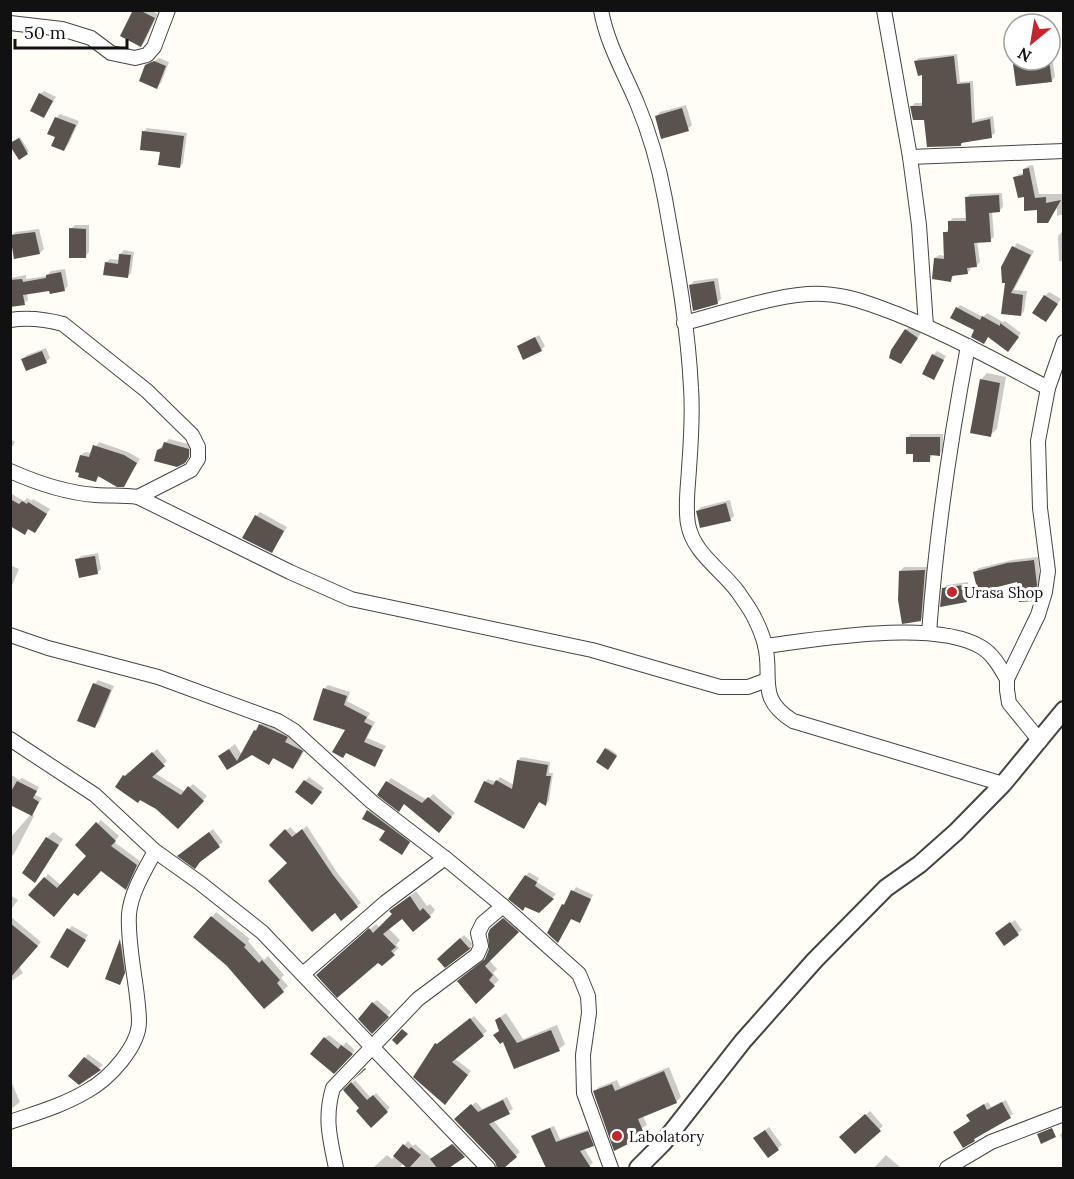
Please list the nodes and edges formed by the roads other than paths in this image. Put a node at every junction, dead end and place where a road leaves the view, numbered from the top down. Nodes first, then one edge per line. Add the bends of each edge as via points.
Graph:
1 (168, 10) edge
2 (601, 10) edge
3 (884, 10) edge
4 (10, 24) edge
5 (1064, 151) edge
6 (910, 157) junction
7 (10, 320) edge
8 (684, 323) junction
9 (926, 326) junction
10 (1064, 342) edge
11 (968, 346) junction
12 (1048, 388) junction
13 (10, 471) edge
14 (138, 497) junction
15 (929, 633) junction
16 (10, 635) edge
17 (765, 646) junction
18 (1007, 679) junction
19 (767, 680) junction
20 (1064, 710) edge
21 (10, 739) edge
22 (1040, 741) junction
23 (1003, 784) junction
24 (155, 851) junction
25 (446, 858) junction
26 (503, 906) junction
27 (303, 974) junction
28 (372, 1048) junction
29 (1064, 1114) edge
30 (10, 1122) edge
31 (336, 1168) edge
32 (488, 1168) edge
33 (611, 1168) edge
34 (638, 1168) edge
35 (947, 1168) edge

1 - 4 street via 154,47 147,55 135,58 111,53 91,38 62,29
2 - 8 street via 605,32 653,145
3 - 6 street
5 - 6 street
6 - 9 street
7 - 14 street via 46,319 63,324 147,391 192,435 198,459 191,470
8 - 9 street via 784,297 822,294 858,299
8 - 17 street via 692,435 688,525 696,544 738,592 756,620
9 - 11 street
10 - 12 street
11 - 12 street
11 - 15 street via 935,559
12 - 18 street via 1038,441 1040,508 1048,571 1038,615
13 - 14 street via 67,491
14 - 19 street via 351,599 592,650 720,687 748,687
15 - 17 street via 862,634
15 - 18 street via 963,638 983,648
16 - 25 street via 158,677 278,721
17 - 19 street
18 - 22 street via 1010,703
19 - 23 street via 774,705 793,721
20 - 22 street
21 - 24 street via 95,795
22 - 23 street
23 - 34 street via 920,864 886,888 815,960
24 - 27 street via 262,932
24 - 30 street via 137,886 129,914 140,1022 130,1050 88,1091
25 - 26 street
25 - 27 street via 386,902
26 - 28 street via 483,923 478,933 481,946 477,955 418,999
26 - 33 street via 579,974 588,996 589,1013 584,1093
27 - 28 street
28 - 31 street via 333,1088 327,1124
28 - 32 street
29 - 35 street via 991,1142

